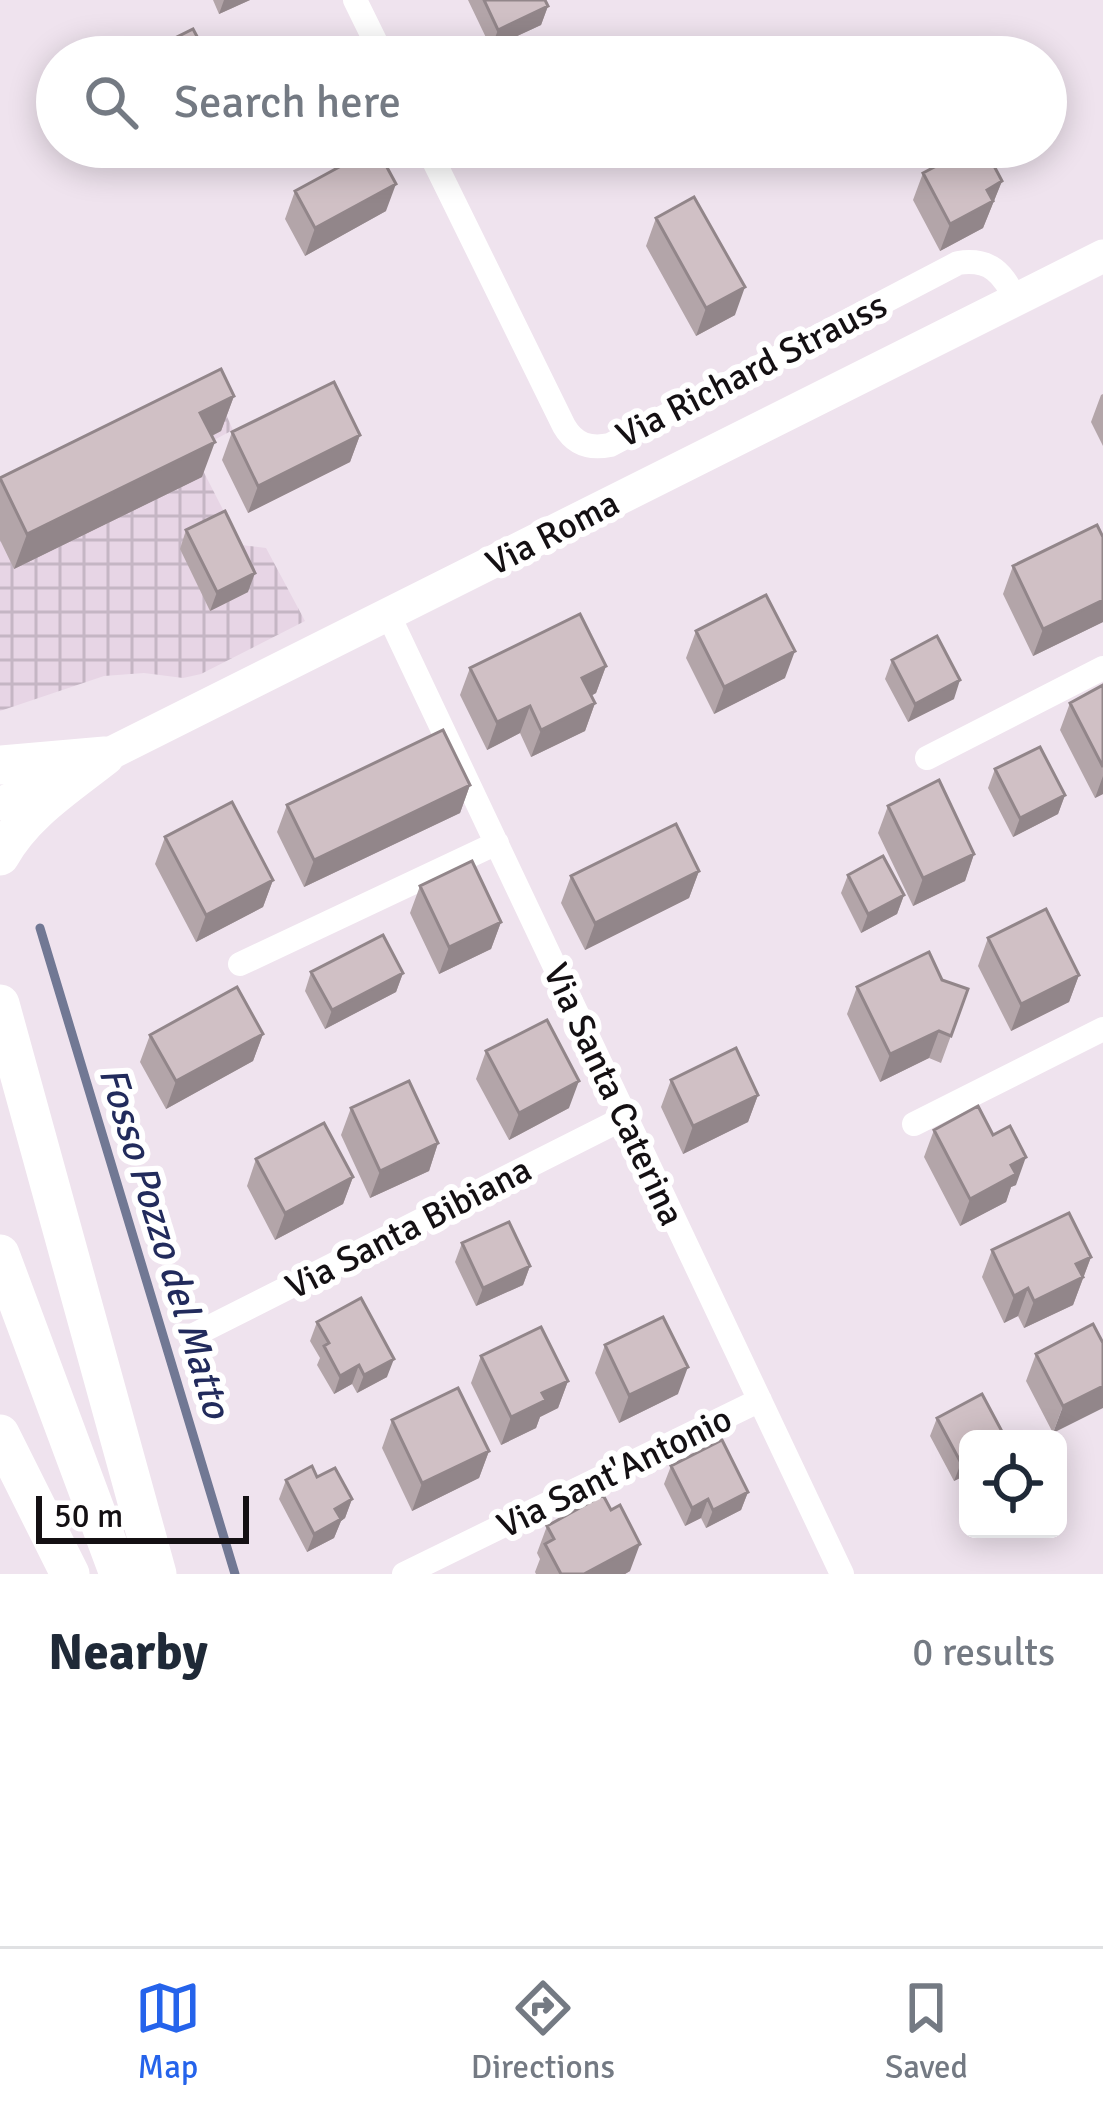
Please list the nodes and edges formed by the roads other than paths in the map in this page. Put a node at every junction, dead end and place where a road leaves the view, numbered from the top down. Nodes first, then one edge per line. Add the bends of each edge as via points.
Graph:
1 (355, 0) edge
2 (373, 36) edge
3 (437, 168) edge
4 (1103, 256) edge
5 (1016, 300) junction
6 (388, 614) junction
7 (1103, 668) edge
8 (105, 756) junction
9 (927, 758) dead end
10 (0, 765) edge
11 (0, 805) edge
12 (496, 843) junction
13 (0, 856) edge
14 (240, 964) dead end
15 (0, 1004) edge
16 (1103, 1029) edge
17 (626, 1117) junction
18 (914, 1124) dead end
19 (0, 1254) edge
20 (190, 1337) dead end
21 (760, 1400) junction
22 (0, 1435) edge
23 (70, 1574) edge
24 (119, 1574) edge
25 (157, 1574) edge
26 (404, 1574) edge
27 (842, 1574) edge

1 - 2 street
3 - 5 street, Via Richard Strauss via 564,426 586,446 610,445 958,263 991,266
4 - 5 street, Via Roma
5 - 6 street, Via Roma
6 - 8 street, Via Roma
6 - 12 street, Via Santa Caterina
7 - 9 street
8 - 10 main road
8 - 11 street, Via Roma
8 - 13 main road via 29,817
12 - 14 street
12 - 17 street, Via Santa Caterina
15 - 25 main road
16 - 18 street
17 - 20 street, Via Santa Bibiana
17 - 21 street, Via Santa Caterina
19 - 24 main road
21 - 26 street, Via Sant'Antonio
21 - 27 street, Via Santa Caterina
22 - 23 main road

